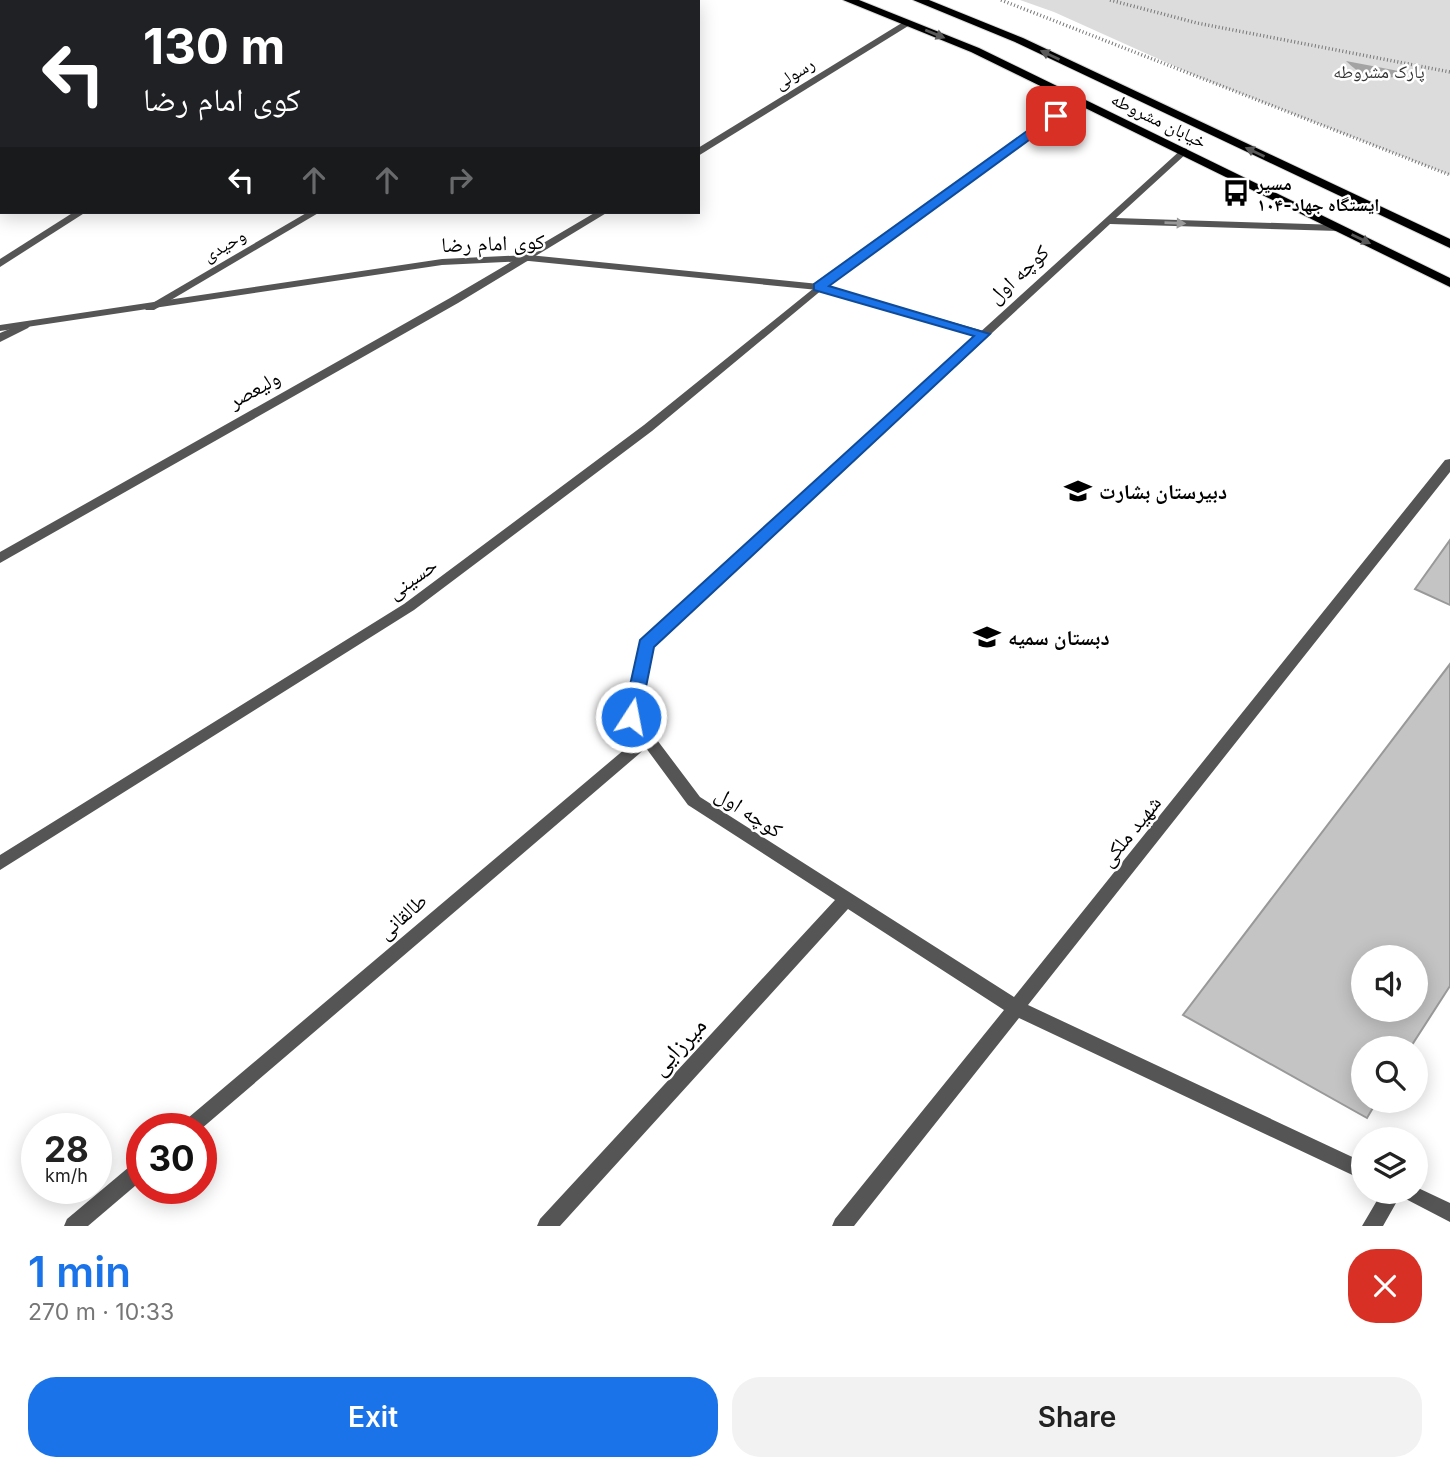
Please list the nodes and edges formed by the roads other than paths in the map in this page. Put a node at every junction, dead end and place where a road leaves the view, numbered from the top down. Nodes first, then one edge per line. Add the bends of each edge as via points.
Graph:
1 (849, 0) edge
2 (919, 0) edge
3 (908, 23) junction
4 (1078, 100) junction
5 (1183, 151) junction
6 (700, 152) edge
7 (78, 214) edge
8 (313, 214) edge
9 (600, 214) edge
10 (1107, 221) junction
11 (1339, 228) junction
12 (1450, 244) edge
13 (529, 258) junction
14 (0, 264) edge
15 (1450, 282) edge
16 (819, 287) junction
17 (150, 308) junction
18 (24, 326) junction
19 (0, 328) edge
20 (983, 334) junction
21 (0, 338) edge
22 (1450, 463) edge
23 (0, 558) edge
24 (647, 739) junction
25 (0, 863) edge
26 (846, 900) junction
27 (1016, 1008) junction
28 (207, 1113) edge
29 (1351, 1165) edge
30 (126, 1182) edge
31 (1428, 1202) edge
32 (1385, 1204) edge
33 (1450, 1213) edge
34 (74, 1226) edge
35 (547, 1226) edge
36 (842, 1226) edge
37 (1372, 1226) edge

1 - 3 main road, خیابان مشروطه
12 -> 2 main road, خیابان مشروطه via 1019,40
3 -> 4 main road, خیابان مشروطه
3 - 6 street, رسولی
4 - 5 main road, خیابان مشروطه
4 - 16 street, حسینی
5 - 10 street, کوچه اول
5 - 11 main road, خیابان مشروطه
7 - 14 street
8 - 17 street, وحیدی
9 - 13 street
10 -> 11 street
10 - 20 street, کوچه اول
11 -> 15 main road, خیابان مشروطه
13 - 16 street, کوی امام رضا
13 - 17 street, کوی امام رضا via 442,262
13 - 23 street, ولیعصر
16 - 20 street, کوی امام رضا
16 - 25 street, حسینی via 648,428 409,607
17 - 18 street, کوی امام رضا
18 - 19 street, کوی امام رضا
18 - 21 street
20 - 24 street, کوچه اول via 646,644 631,717
22 - 27 street, شهید ملکی
24 - 26 street, کوچه اول via 694,801
24 - 28 street, طالقانی
26 - 27 street, کوچه اول
26 - 35 street, میرزایی
27 - 29 street, کوچه اول
27 - 36 street, شهید ملکی
30 - 34 street
31 - 33 street
32 - 37 street

